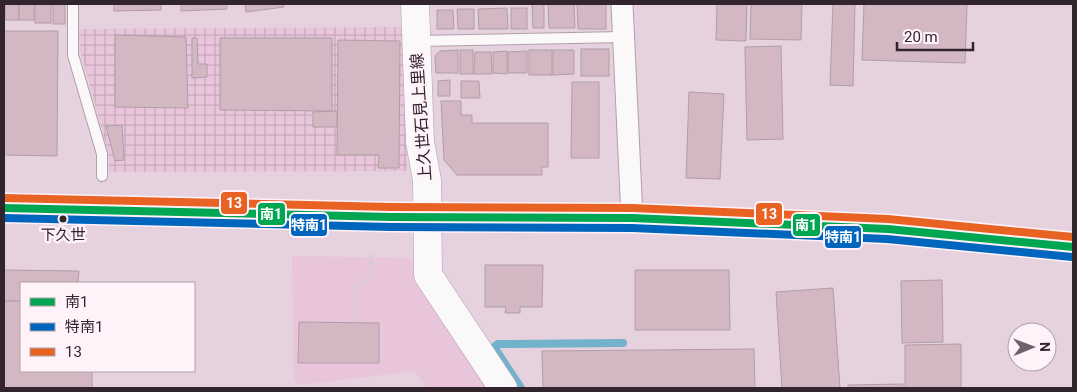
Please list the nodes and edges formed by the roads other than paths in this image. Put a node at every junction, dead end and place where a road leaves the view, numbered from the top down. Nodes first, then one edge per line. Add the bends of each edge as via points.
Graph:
1 (73, 4) edge
2 (415, 4) edge
3 (622, 4) edge
4 (624, 37) junction
5 (416, 41) junction
6 (102, 176) dead end
7 (4, 208) edge
8 (427, 217) junction
9 (632, 218) junction
10 (1073, 247) edge
11 (503, 388) edge

1 - 6 lane via 73,55 102,154
2 - 5 main road, 上久世石見上里線
3 - 4 street
4 - 5 lane
4 - 9 street
5 - 8 main road, 上久世石見上里線
7 - 8 main road
8 - 9 main road
8 - 11 main road, 上久世石見上里線 via 428,275
9 - 10 main road via 888,229

